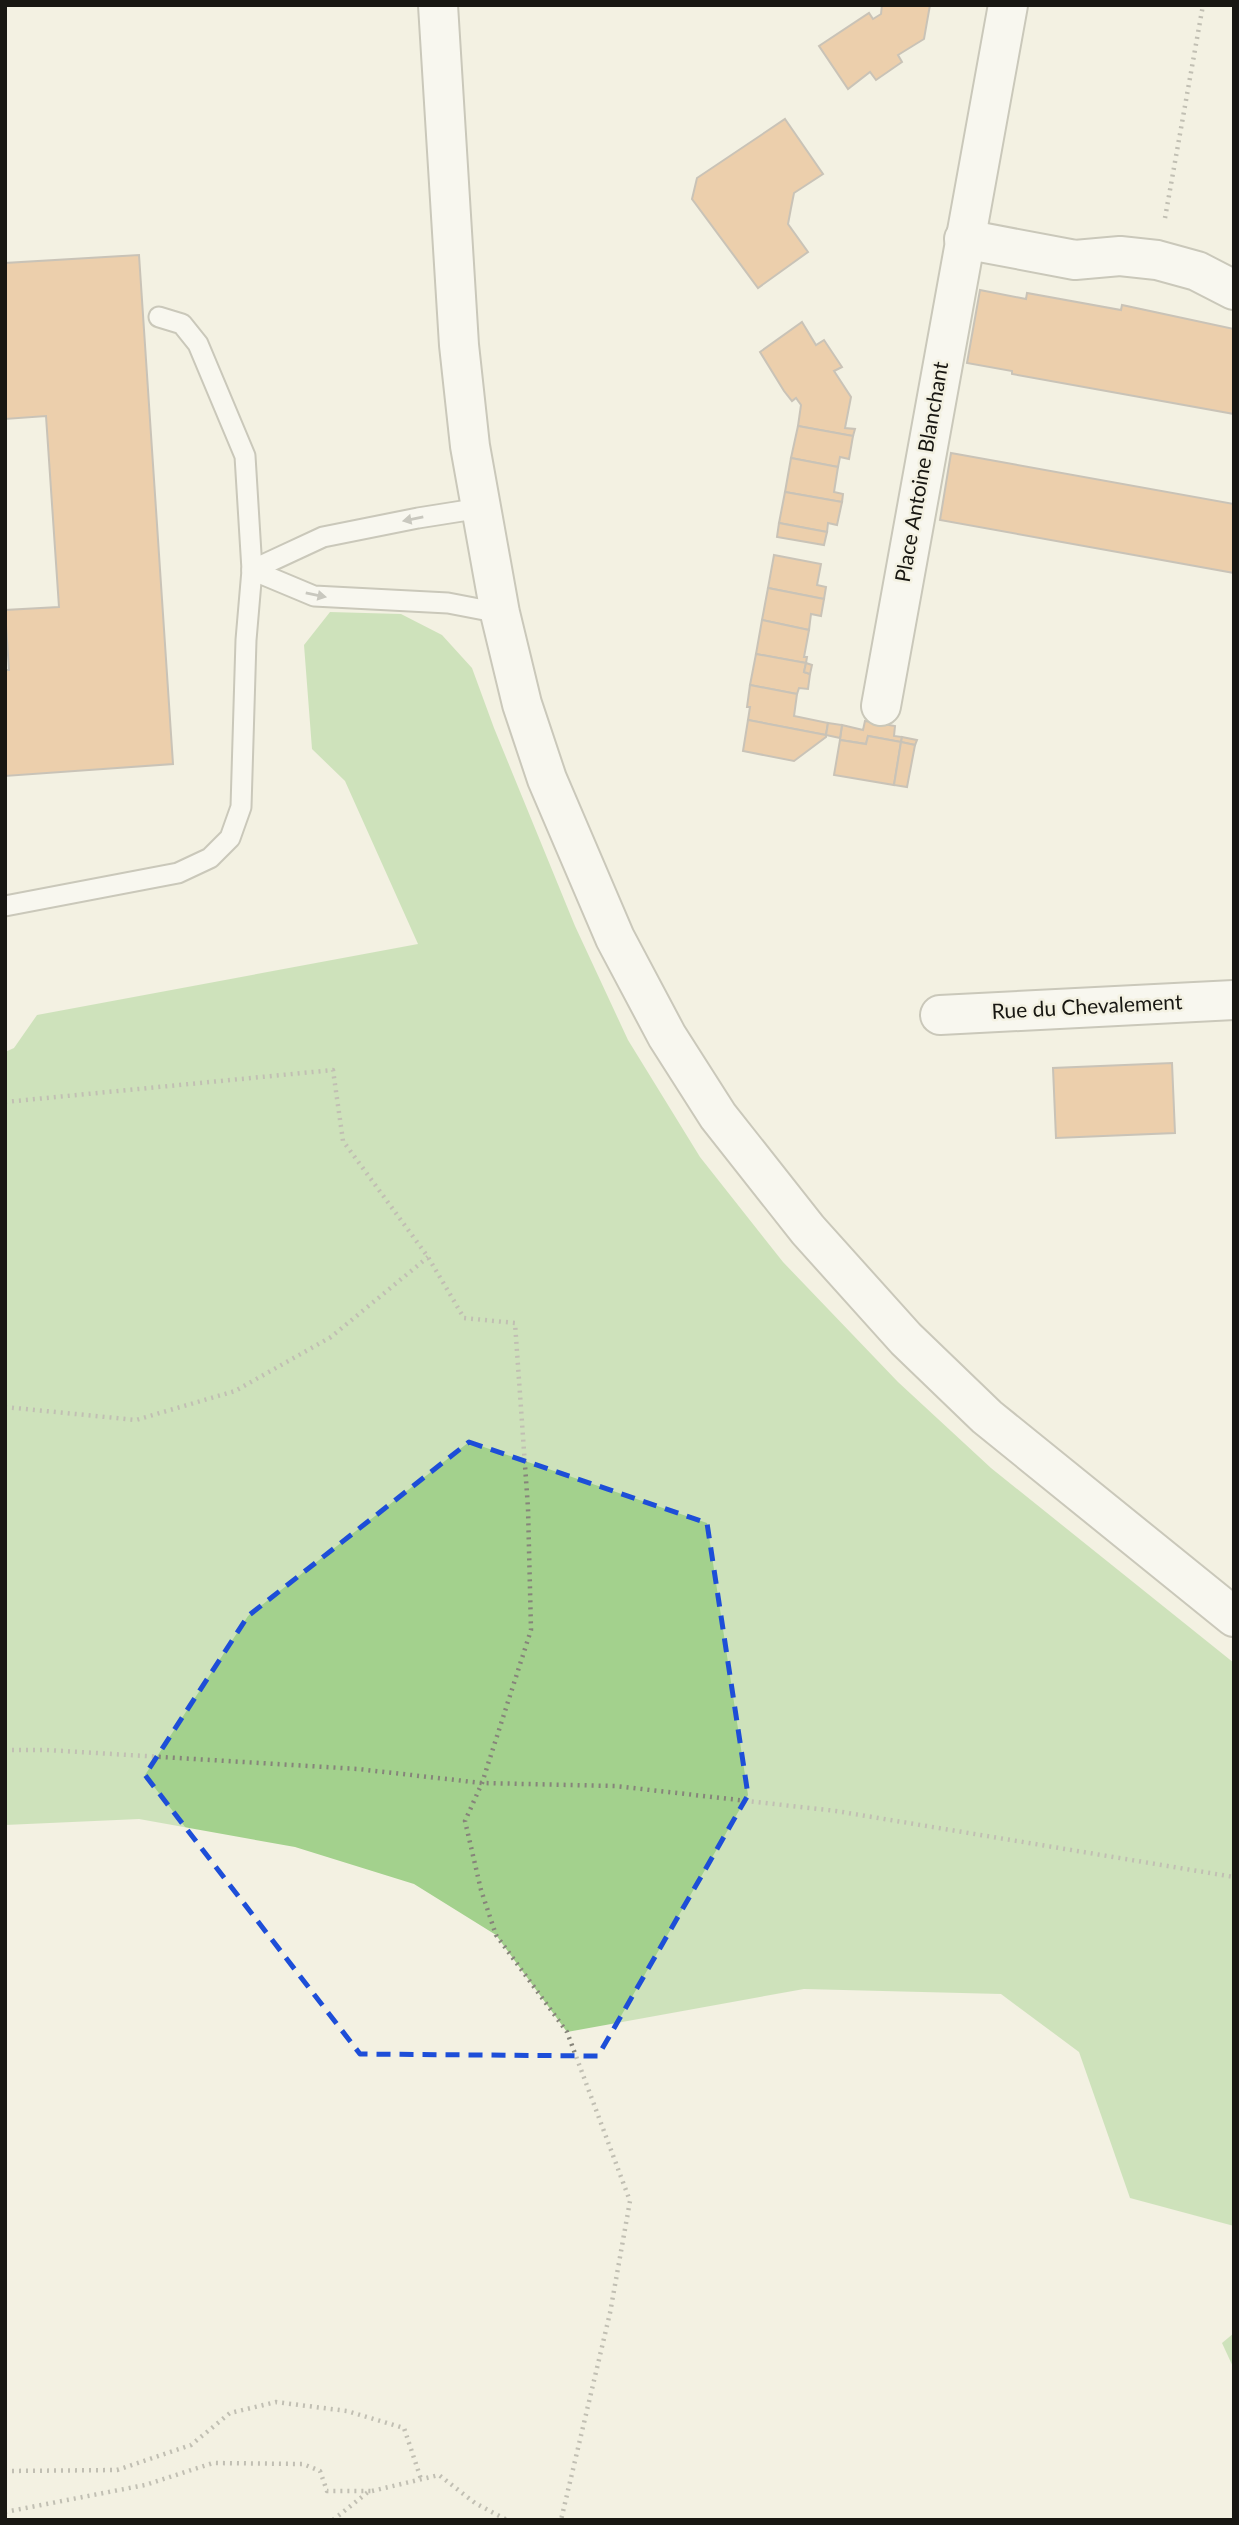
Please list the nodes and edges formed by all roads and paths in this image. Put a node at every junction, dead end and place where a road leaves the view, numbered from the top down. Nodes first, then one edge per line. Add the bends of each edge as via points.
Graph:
1 (438, 5) edge
2 (1008, 5) edge
3 (1203, 5) edge
4 (964, 239) junction
5 (1157, 260) junction
6 (1234, 290) edge
7 (159, 317) dead end
8 (481, 508) junction
9 (253, 570) junction
10 (500, 613) junction
11 (881, 706) dead end
12 (5, 906) edge
13 (1234, 1000) edge
14 (940, 1015) dead end
15 (5, 1102) edge
16 (428, 1257) junction
17 (5, 1407) edge
18 (1234, 1617) edge
19 (5, 1750) edge
20 (482, 1783) junction
21 (1234, 1877) edge
22 (5, 2471) edge
23 (421, 2479) junction
24 (373, 2491) junction
25 (5, 2512) edge
26 (333, 2520) edge
27 (507, 2520) edge
28 (561, 2520) edge

1 - 8 main road via 459,345
2 - 4 main road, Place Antoine Blanchant
3 - 5 path
4 - 5 main road via 1075,260 1120,256
4 - 11 main road, Place Antoine Blanchant
5 - 6 main road via 1197,271
7 - 9 lane via 182,324 198,344 245,456
8 -> 9 lane via 323,537
8 - 10 main road
9 -> 10 lane via 314,596 448,603
9 - 12 lane via 241,807 230,838 210,858 178,873
10 - 18 main road via 522,705 547,779 615,939 667,1036 719,1116 808,1230 915,1348 987,1417
13 - 14 main road, Rue du Chevalement
15 - 16 path via 333,1070 343,1141
16 - 17 path via 331,1337 235,1391 136,1420
16 - 20 path via 464,1318 515,1323 531,1630
19 - 20 path via 358,1769
20 - 21 path via 615,1786 836,1811
20 - 28 path via 465,1821 496,1934 567,2032 630,2201 610,2313
22 - 23 path via 117,2470 191,2445 230,2413 276,2402 347,2411 404,2428
23 - 24 path
23 - 27 path via 439,2475
24 - 25 path via 327,2491 320,2471 303,2464 213,2463 145,2485
24 - 26 path

